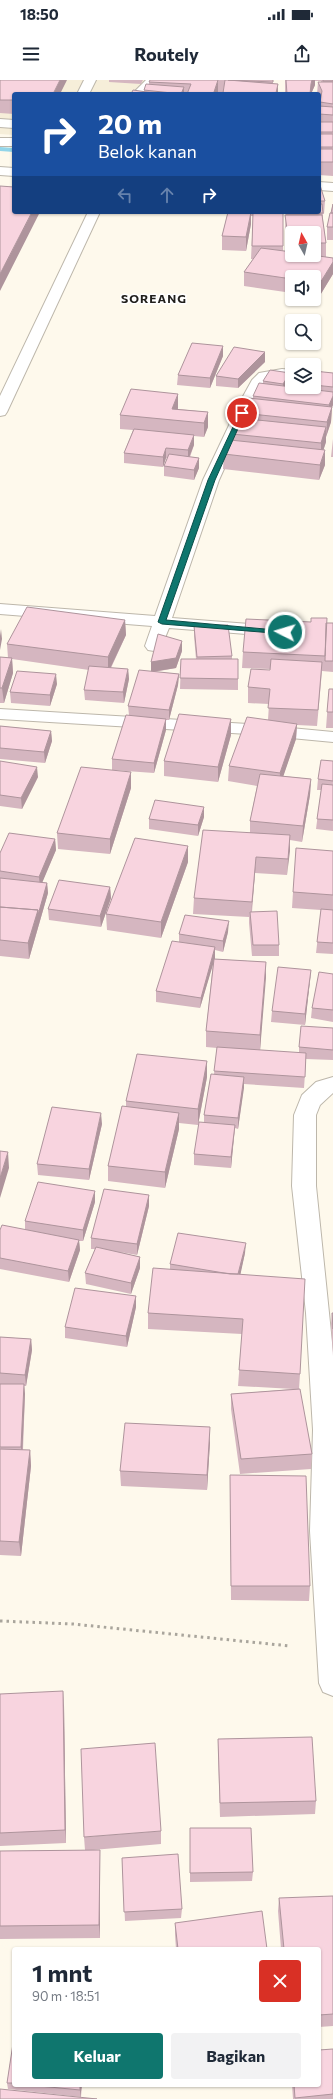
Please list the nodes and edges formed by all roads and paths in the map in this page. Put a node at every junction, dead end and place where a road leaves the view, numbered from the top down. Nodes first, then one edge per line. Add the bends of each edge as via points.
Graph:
1 (90, 80) edge
2 (153, 80) edge
3 (84, 92) edge
4 (140, 92) edge
5 (0, 123) edge
6 (12, 124) edge
7 (0, 142) edge
8 (12, 142) edge
9 (0, 171) edge
10 (12, 172) edge
11 (321, 186) edge
12 (333, 187) edge
13 (93, 214) edge
14 (285, 373) edge
15 (0, 412) edge
16 (0, 609) edge
17 (162, 622) junction
18 (292, 633) edge
19 (154, 646) edge
20 (0, 714) edge
21 (333, 737) edge
22 (333, 1085) edge
23 (330, 1430) edge
24 (0, 1621) edge
25 (330, 1648) junction
26 (333, 1683) edge

1 - 3 street
2 - 4 street
5 - 6 street
7 - 8 street
9 - 10 street
11 - 12 street
13 - 15 street
14 - 17 street via 264,376 248,400 211,480
16 - 17 street
17 - 18 street
17 - 19 street
20 - 21 street via 248,728
22 - 23 street via 324,1088 310,1101 305,1115 304,1186
23 - 25 street via 323,1531
24 - 25 path via 104,1625 228,1641
25 - 26 street

